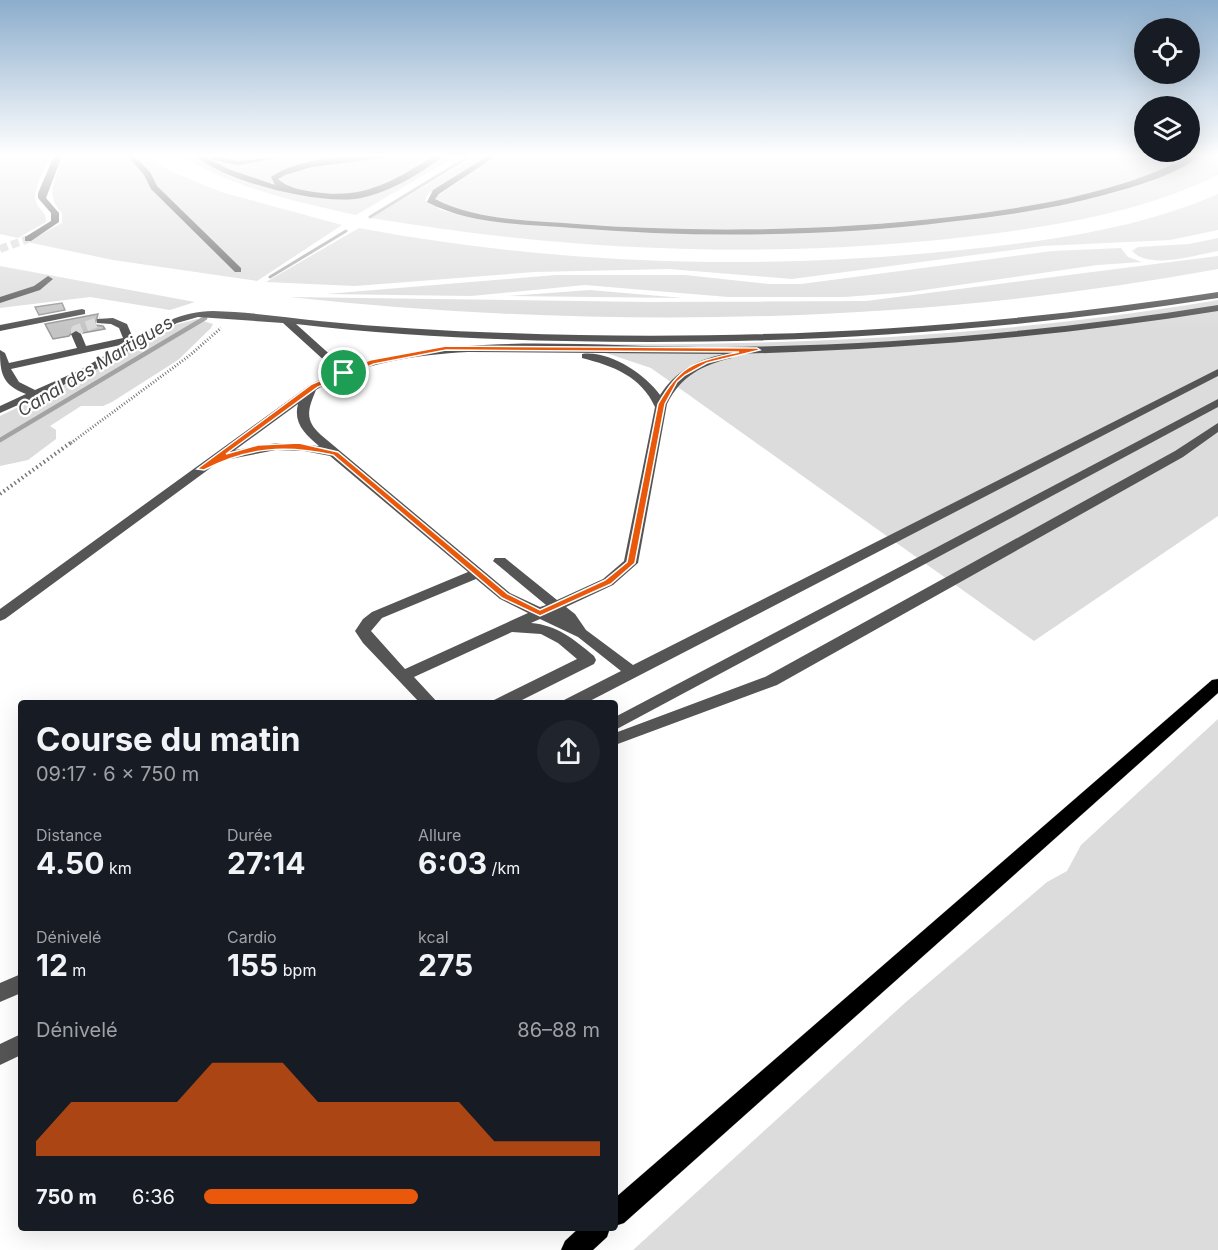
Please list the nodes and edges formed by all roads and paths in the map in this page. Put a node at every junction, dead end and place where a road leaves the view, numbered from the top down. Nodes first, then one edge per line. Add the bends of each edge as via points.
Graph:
1 (55, 214) edge
2 (181, 214) edge
3 (465, 214) edge
4 (985, 214) edge
5 (28, 239) tunnel mouth
6 (237, 270) dead end
7 (48, 279) dead end
8 (1218, 295) edge
9 (0, 300) edge
10 (1218, 308) edge
11 (82, 312) dead end
12 (235, 316) junction
13 (101, 321) dead end
14 (287, 321) junction
15 (0, 328) edge
16 (76, 334) dead end
17 (546, 349) junction
18 (757, 350) junction
19 (83, 351) junction
20 (0, 353) edge
21 (2, 368) edge
22 (1218, 372) edge
23 (344, 373) junction
24 (315, 386) junction
25 (37, 394) junction
26 (1218, 402) edge
27 (661, 408) junction
28 (0, 410) edge
29 (1218, 427) edge
30 (335, 454) junction
31 (201, 469) junction
32 (0, 494) edge
33 (500, 561) dead end
34 (478, 573) junction
35 (556, 606) junction
36 (540, 613) junction
37 (0, 616) edge
38 (506, 629) junction
39 (583, 634) junction
40 (632, 672) junction
41 (403, 675) junction
42 (1218, 684) edge
43 (427, 700) edge
44 (508, 700) edge
45 (578, 700) edge
46 (618, 722) edge
47 (618, 738) edge
48 (18, 984) edge
49 (0, 993) edge
50 (618, 1211) edge
51 (595, 1231) edge
52 (574, 1250) edge

1 - 5 lane via 55,222
2 - 6 lane
3 - 4 lane via 622,229 710,232 873,228
7 - 9 lane via 37,288
8 - 14 lane via 1026,322 796,337 533,337
10 - 18 lane via 1012,335
11 - 15 lane
12 - 14 lane
12 - 25 lane via 198,314 172,321
12 - 32 path via 189,356
13 - 19 lane via 123,326 128,338 112,346
14 - 23 lane
16 - 19 lane
17 - 18 lane
17 - 23 lane via 446,348 383,359
17 - 27 lane via 600,359 631,371 651,388
18 - 27 lane via 705,362 682,373 667,391
19 - 21 lane
20 - 21 lane
21 - 25 lane via 16,387
22 - 40 lane
23 - 24 lane
24 - 30 lane via 305,399 301,418 305,428
24 - 31 lane
25 - 28 lane
26 - 46 lane
27 - 35 lane via 631,563 608,582
29 - 47 lane via 1179,454 771,681
30 - 31 lane via 299,446 258,447 221,458
30 - 34 lane
31 - 37 lane
33 - 35 lane
34 - 36 lane via 505,596
34 - 41 lane via 368,622 363,632 368,640
35 - 36 lane
35 - 39 lane
36 - 38 lane
36 - 39 lane
38 - 41 lane
38 - 44 lane via 546,629 560,635 588,660
39 - 40 lane
40 - 45 lane
41 - 43 lane
42 - 50 main road
48 - 49 lane
51 - 52 main road

